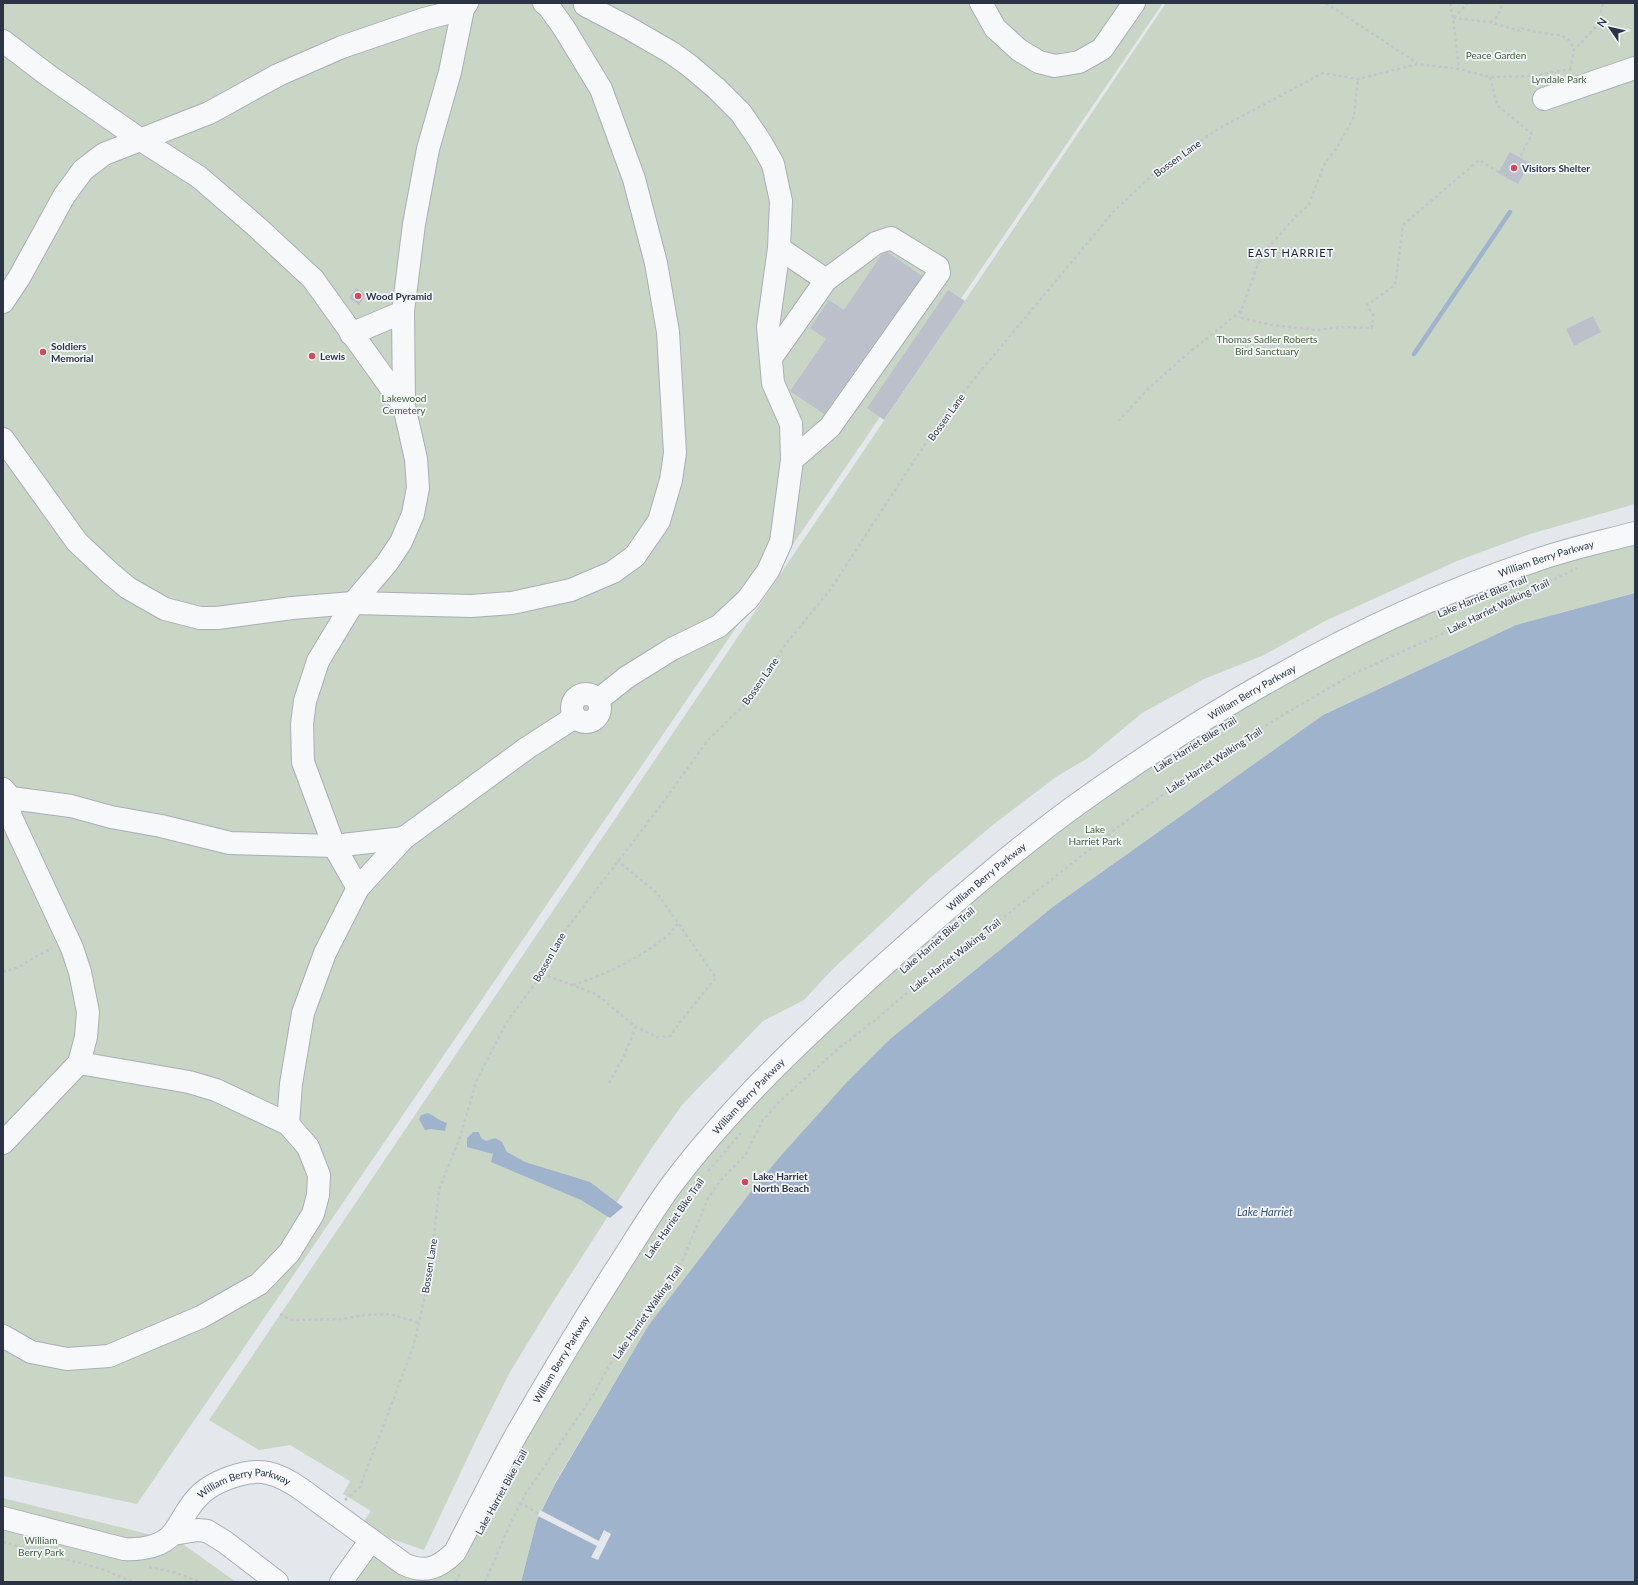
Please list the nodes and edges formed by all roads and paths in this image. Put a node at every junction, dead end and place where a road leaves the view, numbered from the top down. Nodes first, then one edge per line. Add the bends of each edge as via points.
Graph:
1 (981, 3) edge
2 (1134, 3) edge
3 (1326, 3) edge
4 (1450, 3) edge
5 (1468, 3) edge
6 (1502, 3) edge
7 (1603, 3) edge
8 (587, 4) edge
9 (547, 5) edge
10 (465, 6) edge
11 (1454, 18) junction
12 (1490, 22) junction
13 (3, 40) edge
14 (1574, 50) junction
15 (1418, 64) junction
16 (1578, 68) dead end
17 (1635, 68) edge
18 (1459, 69) junction
19 (1570, 69) junction
20 (1490, 77) junction
21 (1358, 79) junction
22 (1544, 99) dead end
23 (141, 140) junction
24 (1520, 157) dead end
25 (1508, 178) dead end
26 (779, 248) junction
27 (826, 280) junction
28 (3, 302) edge
29 (1241, 311) junction
30 (403, 312) junction
31 (351, 334) junction
32 (771, 358) junction
33 (404, 406) junction
34 (1118, 421) dead end
35 (3, 439) edge
36 (792, 460) junction
37 (1635, 534) edge
38 (1578, 568) dead end
39 (353, 603) junction
40 (6, 797) edge
41 (404, 838) junction
42 (334, 846) junction
43 (618, 861) junction
44 (358, 888) junction
45 (678, 923) junction
46 (69, 940) junction
47 (3, 972) edge
48 (542, 974) junction
49 (572, 985) junction
50 (636, 1027) junction
51 (79, 1063) junction
52 (609, 1083) dead end
53 (288, 1124) junction
54 (741, 1132) dead end
55 (3, 1143) edge
56 (707, 1173) dead end
57 (280, 1314) dead end
58 (419, 1323) junction
59 (3, 1336) edge
60 (345, 1500) dead end
61 (520, 1503) junction
62 (538, 1513) dead end
63 (3, 1518) edge
64 (173, 1534) junction
65 (371, 1540) junction
66 (3, 1542) edge
67 (462, 1568) dead end
68 (425, 1576) edge
69 (133, 1582) edge
70 (277, 1582) edge
71 (341, 1582) edge
72 (456, 1582) edge
73 (485, 1582) edge

1 - 2 street via 995,28 1019,50 1039,62 1055,66 1079,62 1102,49
3 - 15 path
4 - 11 path
5 - 11 path
6 - 12 path via 1500,12
7 - 14 path via 1594,29
8 - 9 street
8 - 26 street via 672,53 717,89 741,113 772,164 781,201
9 - 39 street via 601,89 634,179 656,263 668,332 675,453 671,480 659,521 635,556 613,572 571,590 512,603 485,605
10 - 23 street via 342,47 278,75 209,113
10 - 30 street via 428,150 414,224
11 - 12 path
11 - 18 path
12 - 14 path via 1520,31 1521,28 1544,34 1559,34 1564,36
13 - 23 street via 49,76
14 - 19 path
15 - 18 path
15 - 21 path, Bossen Lane
16 - 19 path
17 - 22 street
18 - 20 path
19 - 20 path via 1531,76
20 - 24 path via 1497,105 1532,134
21 - 29 path via 1354,118 1325,163 1308,206 1261,256
21 - 43 path, Bossen Lane via 1323,73 1218,129 1159,169 1115,210 944,415 830,590 788,642 746,702 708,740
23 - 28 street via 104,154 82,170 64,196
23 - 31 street via 199,177 313,279
25 - 29 path via 1479,160 1403,224 1395,285 1367,305 1373,315 1372,328 1340,326 1317,330 1272,325 1242,318
26 - 27 street
26 - 32 street via 768,327
27 - 32 street
27 - 36 street via 876,243 890,238 938,267 939,273 830,427
29 - 34 path via 1148,388
30 - 31 street
30 - 33 street
31 - 33 street
32 - 36 street via 773,383 791,424
33 - 39 street via 418,488 413,514 401,542 387,563
35 - 39 street via 77,542 128,588 166,609 200,618 217,618
36 - 41 street via 781,542 768,571 748,599 718,626 672,649 627,677 598,700 600,709 596,718 587,722 575,717 527,748
37 - 68 street, William Berry Parkway via 1563,551 1473,582 1389,619 1264,684 1077,804 934,920 810,1032 727,1118 671,1185 563,1352 455,1552
38 - 61 path, Lake Harriet Walking Trail via 1470,622 1353,674 1239,742 1104,837 947,959 839,1048 763,1120 746,1154 708,1198 682,1262 648,1306 594,1394
39 - 42 street via 318,660 305,701 302,724 303,762
40 - 42 street via 71,806 230,843
40 - 46 street via 10,815
41 - 42 street
41 - 44 street
42 - 44 street
43 - 45 path via 658,894
43 - 48 path, Bossen Lane via 558,940
44 - 53 street via 326,953 303,1013 291,1084
45 - 49 path via 667,936 632,959 594,978
45 - 50 path via 716,978 670,1036 657,1037
46 - 47 path via 19,967
46 - 51 street via 80,972 88,1012 86,1037
48 - 49 path
48 - 58 path, Bossen Lane via 507,1022 477,1079 460,1137 439,1190 430,1274
49 - 50 path via 596,994
50 - 52 path
51 - 53 street via 189,1082 216,1090
51 - 55 street
53 - 59 street via 308,1147 319,1175 318,1195 313,1214 289,1253 258,1284 201,1317 109,1356 67,1358 31,1352
54 - 56 path, Lake Harriet Bike Trail
57 - 58 path via 290,1320 341,1319 390,1314
58 - 60 path, Bossen Lane via 360,1487
61 - 62 path
61 - 73 path, Lake Harriet Walking Trail
63 - 64 street, William Berry Parkway via 124,1549 137,1550 149,1547
64 - 65 street, William Berry Parkway via 197,1497 214,1484 233,1476 268,1472 286,1479
64 - 70 street via 207,1531
65 - 68 street, William Berry Parkway
65 - 71 street
66 - 69 path via 102,1569
67 - 72 path

